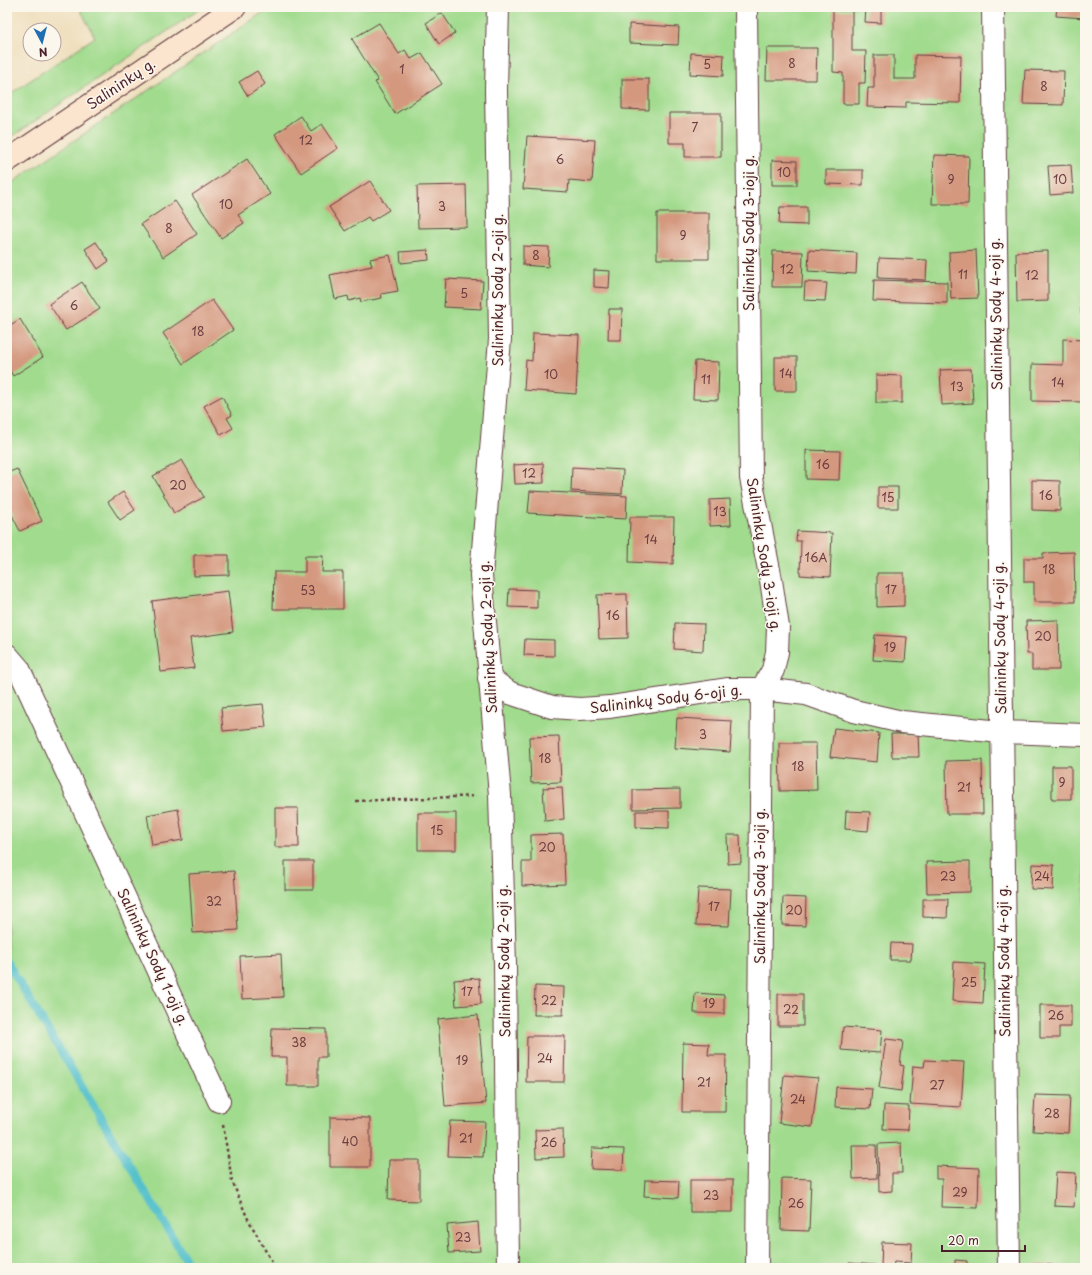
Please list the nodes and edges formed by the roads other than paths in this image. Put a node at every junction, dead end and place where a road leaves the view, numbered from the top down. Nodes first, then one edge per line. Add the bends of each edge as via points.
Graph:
1 (235, 7) edge
2 (498, 7) edge
3 (746, 7) edge
4 (993, 7) edge
5 (7, 162) edge
6 (7, 655) edge
7 (489, 678) junction
8 (762, 689) junction
9 (1001, 732) junction
10 (1085, 735) edge
11 (219, 1101) road end
12 (508, 1268) edge
13 (757, 1268) edge
14 (1009, 1268) edge

1 - 5 main road, Salininkų g.
2 - 7 street, Salininkų Sodų 2-oji g. via 496,89 500,339 482,575
3 - 8 street, Salininkų Sodų 3-ioji g. via 751,478 778,627 773,670
4 - 9 street, Salininkų Sodų 4-oji g.
6 - 11 street, Salininkų Sodų 1-oji g. via 19,669
7 - 8 street, Salininkų Sodų 6-oji g. via 510,693 532,701 552,707 580,709 610,707 720,690
7 - 12 street, Salininkų Sodų 2-oji g. via 500,795 505,964
8 - 9 street, Salininkų Sodų 6-oji g. via 806,694 854,711 902,722
8 - 13 street, Salininkų Sodų 3-ioji g.
9 - 10 street, Salininkų Sodų 6-oji g.
9 - 14 street, Salininkų Sodų 4-oji g.

